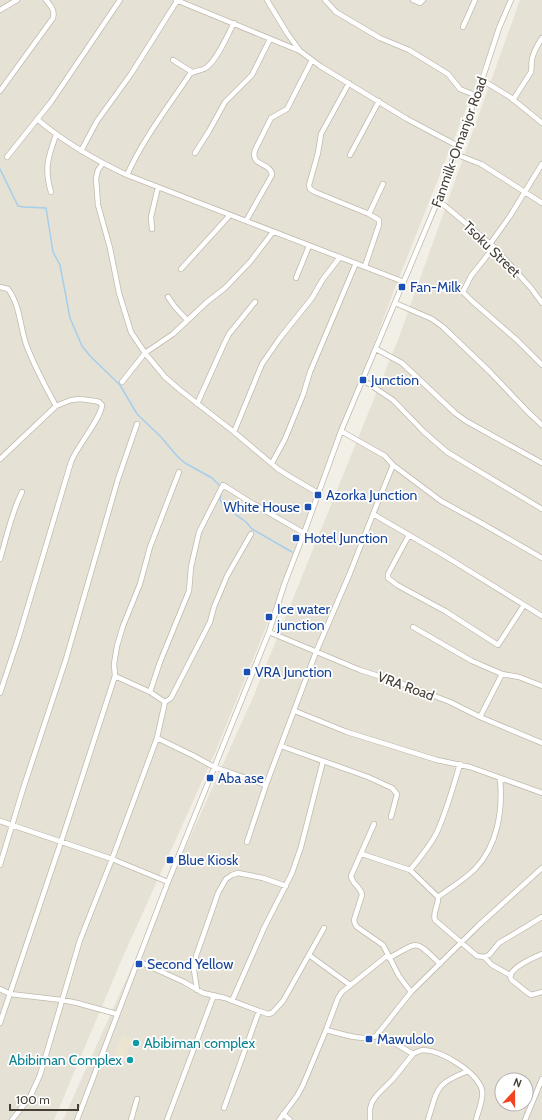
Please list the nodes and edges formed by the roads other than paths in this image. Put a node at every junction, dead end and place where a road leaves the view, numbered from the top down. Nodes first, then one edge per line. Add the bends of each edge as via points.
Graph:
1 (17, 0) edge
2 (46, 0) edge
3 (120, 0) edge
4 (176, 0) edge
5 (325, 0) edge
6 (413, 0) edge
7 (423, 0) edge
8 (475, 0) edge
9 (511, 0) edge
10 (270, 1) edge
11 (0, 10) edge
12 (234, 24) junction
13 (462, 27) dead end
14 (542, 38) edge
15 (270, 39) junction
16 (300, 51) junction
17 (172, 60) dead end
18 (312, 60) junction
19 (192, 72) junction
20 (482, 80) junction
21 (349, 83) junction
22 (0, 91) edge
23 (477, 96) junction
24 (513, 100) junction
25 (379, 101) junction
26 (37, 119) junction
27 (542, 123) edge
28 (56, 135) junction
29 (458, 146) junction
30 (82, 151) junction
31 (195, 153) dead end
32 (455, 154) junction
33 (350, 155) dead end
34 (8, 157) dead end
35 (102, 163) junction
36 (542, 164) edge
37 (127, 175) junction
38 (383, 184) dead end
39 (158, 187) junction
40 (525, 191) junction
41 (51, 192) dead end
42 (438, 200) junction
43 (542, 203) edge
44 (369, 214) junction
45 (230, 215) junction
46 (246, 221) junction
47 (152, 229) dead end
48 (273, 232) junction
49 (492, 245) junction
50 (309, 246) junction
51 (340, 258) junction
52 (356, 263) junction
53 (365, 266) junction
54 (181, 269) dead end
55 (296, 278) dead end
56 (404, 282) junction
57 (0, 287) edge
58 (168, 297) dead end
59 (255, 302) dead end
60 (395, 303) junction
61 (542, 303) edge
62 (187, 320) junction
63 (376, 349) junction
64 (145, 353) junction
65 (542, 365) edge
66 (363, 380) junction
67 (122, 382) dead end
68 (197, 404) junction
69 (56, 406) junction
70 (137, 424) dead end
71 (542, 425) edge
72 (341, 431) junction
73 (234, 432) junction
74 (0, 459) edge
75 (542, 462) edge
76 (272, 464) junction
77 (393, 465) junction
78 (179, 472) dead end
79 (22, 492) dead end
80 (318, 493) junction
81 (542, 509) edge
82 (373, 514) junction
83 (304, 533) junction
84 (251, 534) dead end
85 (409, 535) junction
86 (542, 558) edge
87 (0, 559) edge
88 (524, 604) junction
89 (542, 616) edge
90 (414, 627) dead end
91 (269, 632) junction
92 (316, 652) junction
93 (502, 674) junction
94 (114, 676) junction
95 (542, 686) edge
96 (150, 692) junction
97 (0, 693) edge
98 (165, 702) junction
99 (295, 711) junction
100 (480, 717) junction
101 (157, 738) junction
102 (542, 743) edge
103 (281, 746) junction
104 (323, 761) junction
105 (460, 764) junction
106 (214, 767) junction
107 (500, 778) junction
108 (266, 785) junction
109 (542, 793) edge
110 (391, 817) dead end
111 (0, 821) edge
112 (374, 824) dead end
113 (12, 825) junction
114 (61, 842) junction
115 (247, 842) dead end
116 (362, 854) junction
117 (112, 859) junction
118 (0, 865) edge
119 (542, 868) edge
120 (410, 870) junction
121 (168, 882) junction
122 (286, 886) junction
123 (438, 897) junction
124 (542, 917) edge
125 (324, 928) dead end
126 (461, 942) junction
127 (542, 954) edge
128 (309, 955) junction
129 (389, 956) junction
130 (484, 957) junction
131 (138, 961) junction
132 (440, 964) junction
133 (510, 975) junction
134 (350, 985) junction
135 (0, 989) edge
136 (197, 990) junction
137 (411, 992) junction
138 (542, 992) edge
139 (10, 994) junction
140 (214, 995) junction
141 (62, 1000) junction
142 (232, 1001) junction
143 (259, 1011) junction
144 (117, 1014) junction
145 (0, 1023) edge
146 (326, 1030) junction
147 (378, 1033) junction
148 (412, 1054) junction
149 (468, 1071) junction
150 (542, 1079) edge
151 (137, 1099) dead end
152 (224, 1108) dead end
153 (283, 1114) junction
154 (12, 1120) edge
155 (77, 1120) edge
156 (131, 1120) edge
157 (167, 1120) edge
158 (279, 1120) edge
159 (290, 1120) edge
160 (370, 1120) edge
161 (428, 1120) edge
162 (476, 1120) edge
163 (525, 1120) edge

1 - 11 street
2 - 22 street via 54,13 53,18
3 - 26 street
4 - 12 street
4 - 30 street via 131,74 97,121
5 - 23 street via 336,12 380,38 409,50 448,74 460,89
6 - 7 street via 417,3
8 - 13 street
9 - 20 street, Fanmilk-Omanjor Road
10 - 16 street
12 - 15 street
12 - 19 street via 207,67
14 - 24 street via 534,52 530,72
15 - 16 street
15 - 31 street via 252,75 225,102
16 - 18 street
17 - 19 street
18 - 21 street
18 - 46 street via 287,109 271,118 255,150 255,159 272,171 272,175
19 - 37 street via 146,138
20 - 23 street, Fanmilk-Omanjor Road
20 - 24 street
21 - 25 street
21 - 44 street via 321,134 309,185 315,192
23 - 29 street, Fanmilk-Omanjor Road
24 - 27 street
25 - 29 street
25 - 33 street
26 - 28 street
26 - 34 street
28 - 30 street
28 - 41 street via 46,168
29 - 32 street, Fanmilk-Omanjor Road
30 - 35 street
32 - 40 street via 480,164
32 - 42 street, Fanmilk-Omanjor Road
35 - 37 street
35 - 64 street via 96,178 98,204 131,332
36 - 40 street
37 - 39 street
38 - 44 street
39 - 45 street
39 - 47 street via 151,217
40 - 43 street
40 - 49 street
42 - 49 street, Tsoku Street
42 - 56 street, Fanmilk-Omanjor Road
44 - 53 street via 380,222
45 - 46 street
45 - 54 street
46 - 48 street
48 - 50 street
48 - 62 street via 250,262 225,288
49 - 61 street, Tsoku Street
49 - 65 street via 463,292
50 - 51 street
50 - 55 street
51 - 52 street
51 - 73 street via 262,364
52 - 53 street
52 - 76 street via 310,372 285,440
53 - 56 street
56 - 60 street, Fanmilk-Omanjor Road
57 - 69 street via 8,289 16,305 30,354
58 - 62 street
59 - 68 street via 224,344
60 - 63 street, Fanmilk-Omanjor Road
60 - 71 street via 420,313 443,327
62 - 64 street via 173,334
63 - 66 street, Fanmilk-Omanjor Road
63 - 75 street via 402,363 466,421
64 - 67 street
64 - 68 street via 165,376
66 - 72 street, Fanmilk-Omanjor Road
66 - 81 street via 393,400 447,452
68 - 73 street
69 - 74 street
69 - 97 street via 80,399 100,402 102,409 71,462
70 - 113 street via 118,478 59,681
72 - 77 street via 385,456
72 - 80 street, Fanmilk-Omanjor Road
73 - 76 street
76 - 80 street
77 - 82 street
77 - 86 street via 441,501
78 - 94 street via 123,626 117,646
79 - 87 street
80 - 83 street, Fanmilk-Omanjor Road
82 - 85 street
82 - 92 street
83 - 91 street, Fanmilk-Omanjor Road
83 - 96 street via 223,485 200,528 192,561 189,591
84 - 98 street via 223,585 210,622 194,654 171,698
85 - 88 street
85 - 88 street via 388,574 388,578 397,585 445,611 498,645
88 - 89 street
90 - 93 street via 472,661
91 - 92 street, VRA Road
91 - 106 street, Fanmilk-Omanjor Road
92 - 99 street
92 - 100 street, VRA Road via 450,702
93 - 95 street via 519,677
93 - 100 street
94 - 96 street
94 - 114 street
96 - 98 street
98 - 101 street
99 - 103 street
99 - 105 street via 347,732 437,760
100 - 102 street, VRA Road
101 - 106 street
101 - 117 street
103 - 104 street
103 - 108 street
104 - 110 street via 392,788 397,794
104 - 122 street via 301,847
105 - 107 street
105 - 120 street via 437,832
106 - 108 street
106 - 121 street, Fanmilk-Omanjor Road
107 - 109 street
107 - 123 street via 499,818 489,849 473,871
108 - 115 street
111 - 113 street
112 - 116 street
113 - 114 street
113 - 118 street
114 - 117 street
114 - 139 street
116 - 120 street
116 - 129 street via 351,876 362,892 354,924 383,945
117 - 121 street
117 - 141 street via 80,940
119 - 126 street
120 - 123 street
121 - 131 street, Fanmilk-Omanjor Road
122 - 136 street via 238,873 226,879 218,893 196,956 194,970
122 - 142 street via 264,928
123 - 126 street via 433,916 435,920
124 - 130 street via 499,943
125 - 128 street
126 - 130 street via 478,956
126 - 132 street
127 - 133 street via 512,970
128 - 134 street
128 - 143 street via 276,1010 268,1014
129 - 132 street via 415,944 421,946
129 - 134 street
129 - 137 street
130 - 133 street via 492,965
131 - 136 street
131 - 144 street, Fanmilk-Omanjor Road
132 - 137 street
133 - 138 street via 511,979 531,995
134 - 146 street via 338,998
135 - 139 street
136 - 140 street
137 - 147 street
139 - 141 street
139 - 145 street
140 - 142 street
140 - 157 street
141 - 144 street
141 - 154 street via 38,1080 30,1097
142 - 143 street
143 - 152 street
144 - 155 street, Fanmilk-Omanjor Road
146 - 147 street via 364,1038 374,1037
146 - 153 street via 303,1085
147 - 148 street
148 - 149 street via 420,1050 434,1052
148 - 160 street via 372,1102
149 - 161 street via 452,1077 441,1086 434,1098
149 - 162 street via 480,1085 482,1092
150 - 163 street
151 - 156 street
153 - 158 street
153 - 159 street

